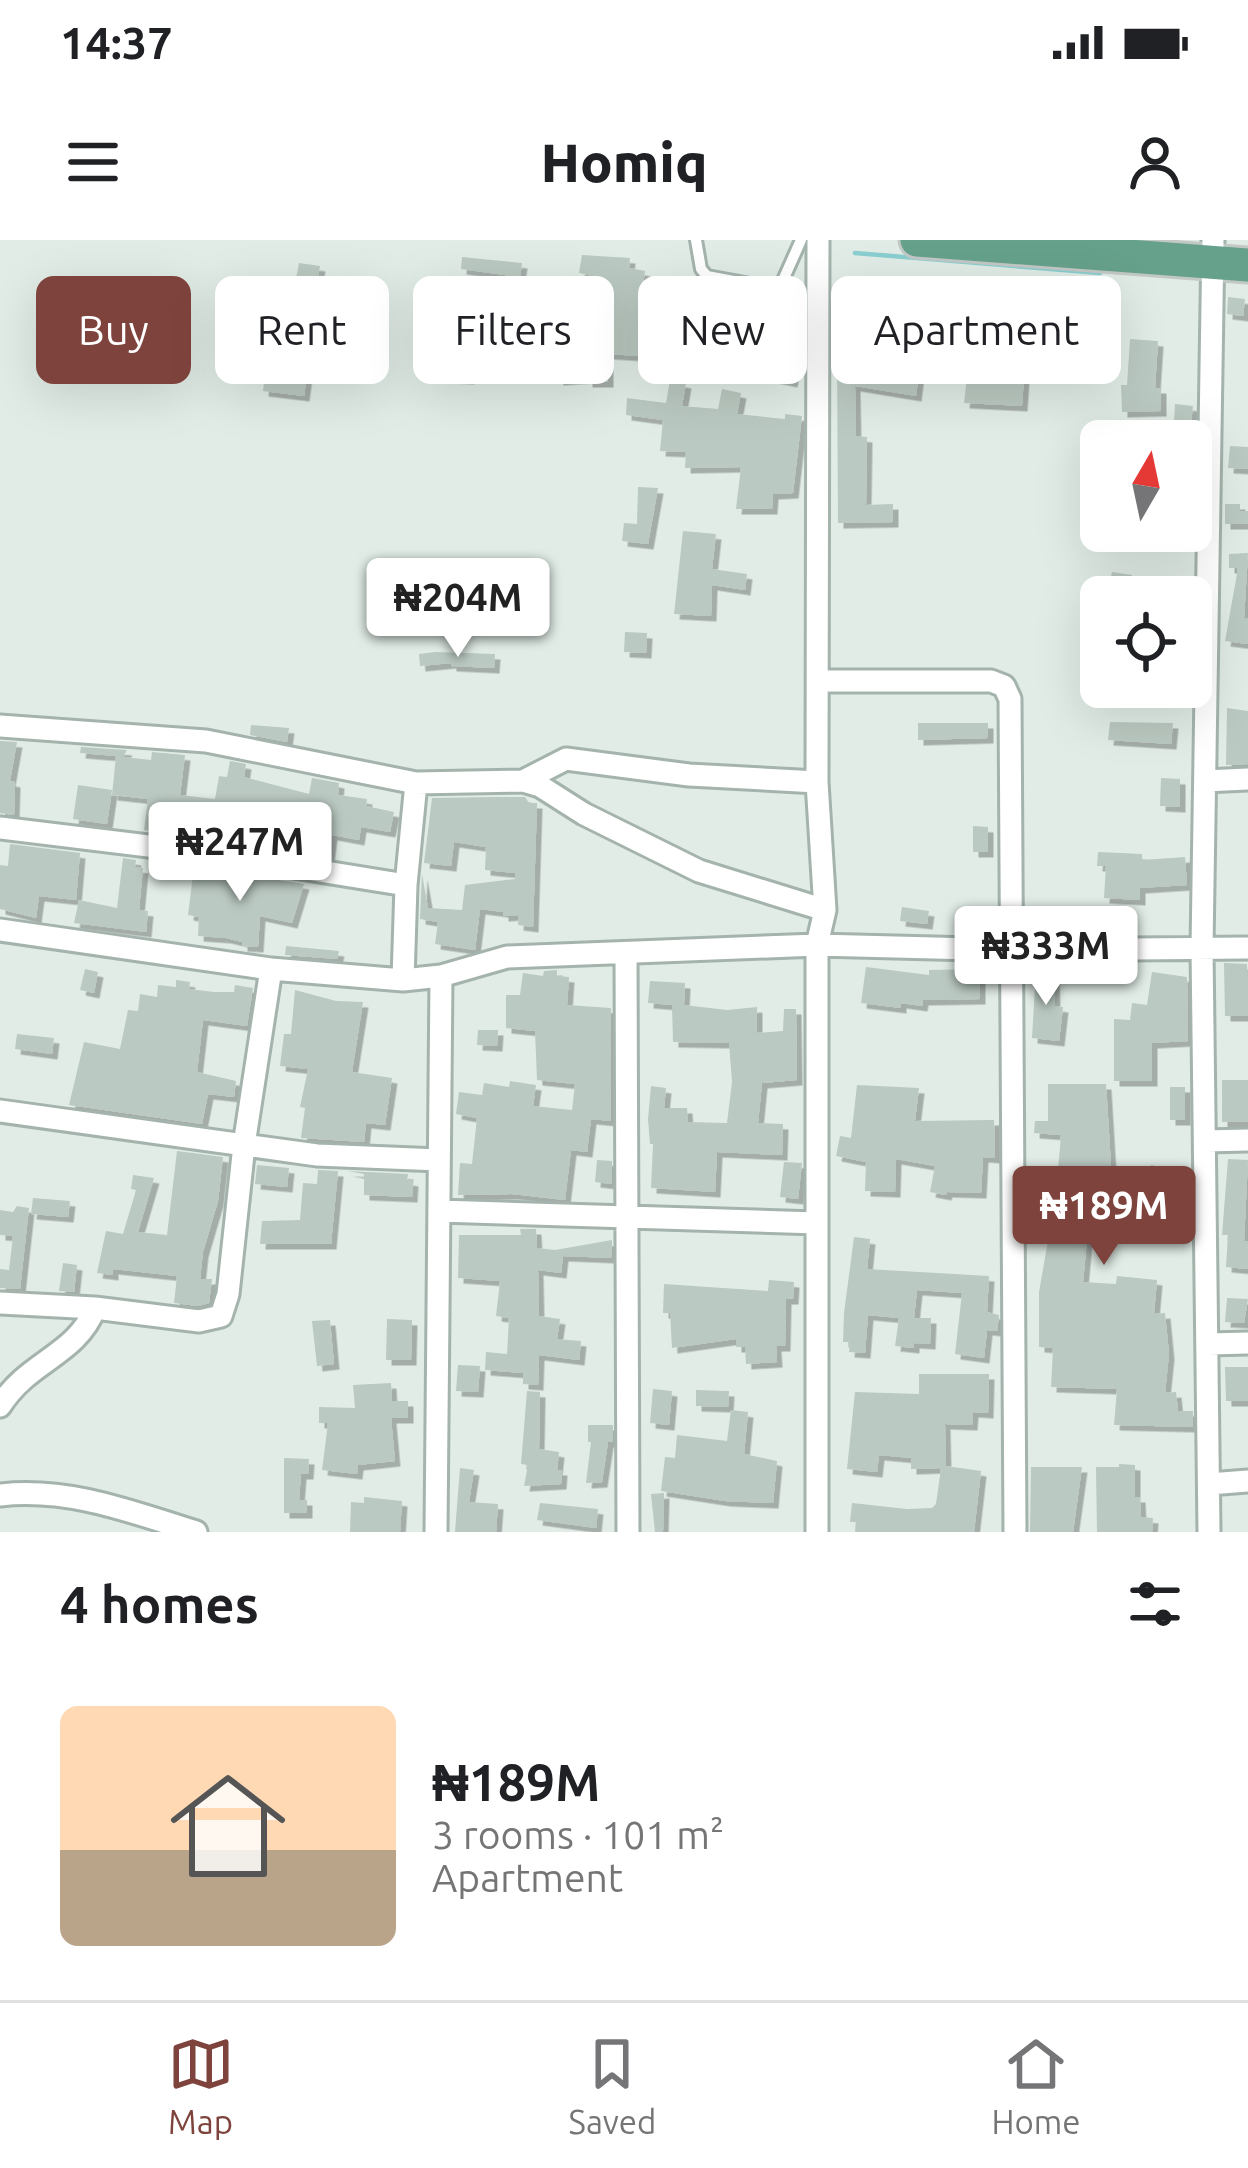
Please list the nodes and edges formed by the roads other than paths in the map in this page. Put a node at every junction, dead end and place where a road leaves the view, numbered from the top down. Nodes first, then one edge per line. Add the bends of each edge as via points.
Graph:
1 (696, 240) edge
2 (801, 240) edge
3 (818, 240) edge
4 (917, 240) edge
5 (1248, 242) edge
6 (1214, 248) edge
7 (1248, 265) edge
8 (818, 681) junction
9 (0, 726) edge
10 (1248, 779) edge
11 (523, 781) junction
12 (1205, 781) junction
13 (818, 782) junction
14 (416, 783) junction
15 (0, 828) edge
16 (406, 885) junction
17 (825, 910) junction
18 (0, 930) edge
19 (817, 945) junction
20 (1202, 948) junction
21 (1248, 948) edge
22 (1012, 950) junction
23 (626, 953) junction
24 (271, 969) junction
25 (441, 976) junction
26 (403, 980) junction
27 (0, 1111) edge
28 (1248, 1140) edge
29 (1205, 1141) junction
30 (244, 1145) junction
31 (439, 1160) junction
32 (439, 1211) junction
33 (627, 1215) junction
34 (817, 1223) junction
35 (0, 1303) edge
36 (95, 1308) junction
37 (1248, 1343) edge
38 (1208, 1344) junction
39 (0, 1406) edge
40 (1248, 1481) edge
41 (1209, 1484) junction
42 (0, 1495) edge
43 (196, 1532) edge
44 (436, 1532) edge
45 (628, 1532) edge
46 (818, 1532) edge
47 (1015, 1532) edge
48 (1209, 1532) edge

1 - 2 lane via 707,276 771,288 780,287
3 - 8 street
4 - 6 main road
5 - 6 main road
6 - 7 main road
6 - 12 street
8 - 13 street
8 - 22 street via 1004,686
9 - 14 street via 206,741
10 - 12 street
11 - 13 street via 566,759
11 - 14 street
11 - 17 street via 699,871
12 - 20 street
13 - 17 street
14 - 16 street
15 - 16 street
16 - 26 street
17 - 19 street
18 - 24 street
19 - 22 street
19 - 23 street
19 - 34 street
20 - 21 street
20 - 22 street
20 - 29 street
22 - 47 street
23 - 25 street via 507,958
23 - 33 street
24 - 26 street
24 - 30 street
25 - 26 street
25 - 31 street
27 - 30 street
28 - 29 street
29 - 38 street
30 - 31 street
30 - 36 street via 220,1316 199,1321
31 - 32 street
32 - 33 street
32 - 44 street
33 - 34 street
33 - 45 street
34 - 46 street
35 - 36 street
36 - 39 street via 72,1344 14,1383
37 - 38 street
38 - 41 street
40 - 41 street
41 - 48 street
42 - 43 street via 57,1495

